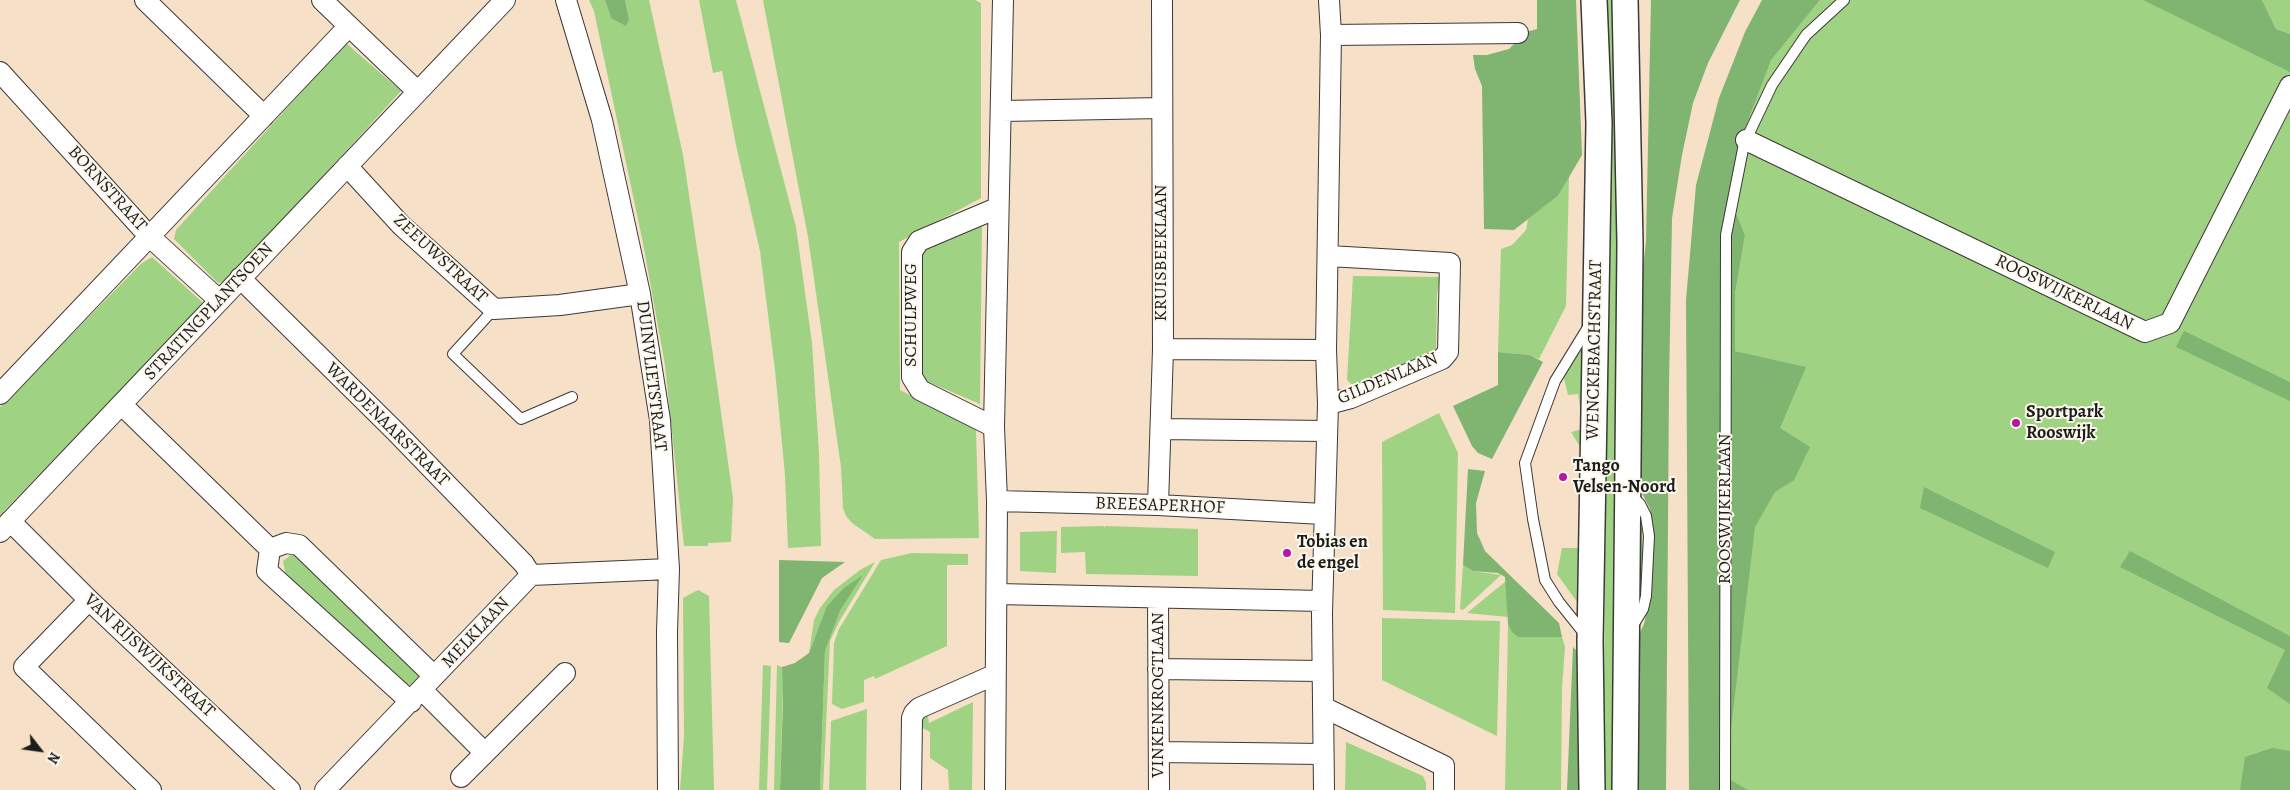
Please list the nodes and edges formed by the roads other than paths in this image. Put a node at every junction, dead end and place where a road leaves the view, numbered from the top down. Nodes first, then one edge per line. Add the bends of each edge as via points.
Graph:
1 (144, 0) edge
2 (322, 0) edge
3 (505, 0) edge
4 (566, 0) edge
5 (1003, 0) edge
6 (1162, 0) edge
7 (1329, 0) edge
8 (1594, 0) edge
9 (1625, 0) edge
10 (1844, 0) edge
11 (349, 26) junction
12 (1518, 33) dead end
13 (1331, 35) junction
14 (0, 72) edge
15 (2290, 86) edge
16 (417, 91) junction
17 (1161, 108) junction
18 (1002, 111) junction
19 (264, 116) junction
20 (1746, 140) junction
21 (347, 166) junction
22 (997, 208) junction
23 (150, 236) junction
24 (1329, 256) junction
25 (240, 278) junction
26 (640, 294) junction
27 (219, 300) junction
28 (494, 309) junction
29 (1595, 315) junction
30 (1163, 349) junction
31 (1326, 350) junction
32 (0, 394) edge
33 (572, 397) dead end
34 (1328, 404) junction
35 (122, 405) junction
36 (994, 428) junction
37 (1161, 429) junction
38 (1326, 430) junction
39 (997, 501) junction
40 (1158, 505) junction
41 (1323, 514) junction
42 (5, 526) edge
43 (270, 549) junction
44 (669, 569) junction
45 (531, 575) junction
46 (996, 594) junction
47 (1158, 599) junction
48 (88, 600) junction
49 (1322, 601) junction
50 (1590, 641) junction
51 (1158, 669) junction
52 (1322, 671) junction
53 (565, 673) dead end
54 (994, 675) junction
55 (422, 689) junction
56 (1323, 707) junction
57 (1159, 752) junction
58 (485, 753) junction
59 (1323, 754) junction
60 (461, 777) dead end
61 (150, 790) edge
62 (290, 790) edge
63 (325, 790) edge
64 (668, 790) edge
65 (911, 790) edge
66 (995, 790) edge
67 (1159, 790) edge
68 (1324, 790) edge
69 (1444, 790) edge
70 (1592, 790) edge
71 (1625, 790) edge
72 (1726, 790) edge

1 - 19 street
2 - 11 street
3 - 16 street, STRATINGPLANTSOEN
4 - 26 street, DUINVLIETSTRAAT via 602,120
5 - 18 street
6 - 17 street, KRUISBEEKLAAN
7 - 13 street, GILDENLAAN
8 - 29 street, WENCKEBACHSTRAAT via 1599,124
9 - 71 street, WENCKEBACHSTRAAT via 1630,243
10 - 20 lane, ROOSWIJKERLAAN via 1806,35 1772,85
11 - 16 street
11 - 19 street
12 - 13 street
13 - 24 street, GILDENLAAN
14 - 23 street, BORNSTRAAT
15 - 20 street, ROOSWIJKERLAAN via 2170,323 2145,332
16 - 21 street, STRATINGPLANTSOEN
17 - 18 street
17 - 30 street, KRUISBEEKLAAN
18 - 22 street
19 - 23 street
20 - 72 lane, ROOSWIJKERLAAN via 1726,235
21 - 25 street, STRATINGPLANTSOEN
21 - 28 street, ZEEUWSTRAAT via 402,225
22 - 36 street
22 - 36 street, SCHULPWEG via 919,241 912,252 912,377 920,390
23 - 27 street, BORNSTRAAT
23 - 32 street
24 - 31 street, GILDENLAAN
24 - 34 street, GILDENLAAN via 1450,263 1448,352 1442,359 1351,398
25 - 27 street, STRATINGPLANTSOEN
25 - 45 street, WARDENAARSTRAAT via 402,438
26 - 28 street, ZEEUWSTRAAT via 560,305
26 - 44 street, DUINVLIETSTRAAT via 660,420
27 - 35 street, STRATINGPLANTSOEN
28 - 33 lane via 453,354 521,419
29 - 50 street, WENCKEBACHSTRAAT
29 - 50 lane via 1555,381 1525,463 1545,580
30 - 31 street
30 - 37 street, KRUISBEEKLAAN
31 - 34 street, GILDENLAAN
34 - 38 street, GILDENLAAN
35 - 42 street, STRATINGPLANTSOEN
35 - 43 street
36 - 39 street
37 - 38 street
37 - 40 street, KRUISBEEKLAAN
38 - 41 street, GILDENLAAN
39 - 40 street, BREESAPERHOF
39 - 46 street
40 - 41 street, BREESAPERHOF
41 - 49 street, GILDENLAAN
42 - 48 street, VAN RIJSWIJKSTRAAT
43 - 55 street via 267,571
43 - 55 street via 286,544 299,546
44 - 45 street
44 - 64 street, DUINVLIETSTRAAT
45 - 55 street, MELKLAAN
46 - 47 street
46 - 54 street
47 - 49 street
47 - 51 street, VINKENKROGTLAAN
48 - 61 street via 24,667
48 - 62 street, VAN RIJSWIJKSTRAAT
49 - 52 street, GILDENLAAN
50 - 70 street, WENCKEBACHSTRAAT
51 - 52 street
51 - 57 street, VINKENKROGTLAAN
52 - 56 street, GILDENLAAN
53 - 58 street
54 - 65 street via 914,712
54 - 66 street
55 - 58 street
55 - 63 street, MELKLAAN
56 - 59 street, GILDENLAAN
56 - 69 street via 1444,766
57 - 59 street
57 - 67 street, VINKENKROGTLAAN
58 - 60 street
59 - 68 street, GILDENLAAN

